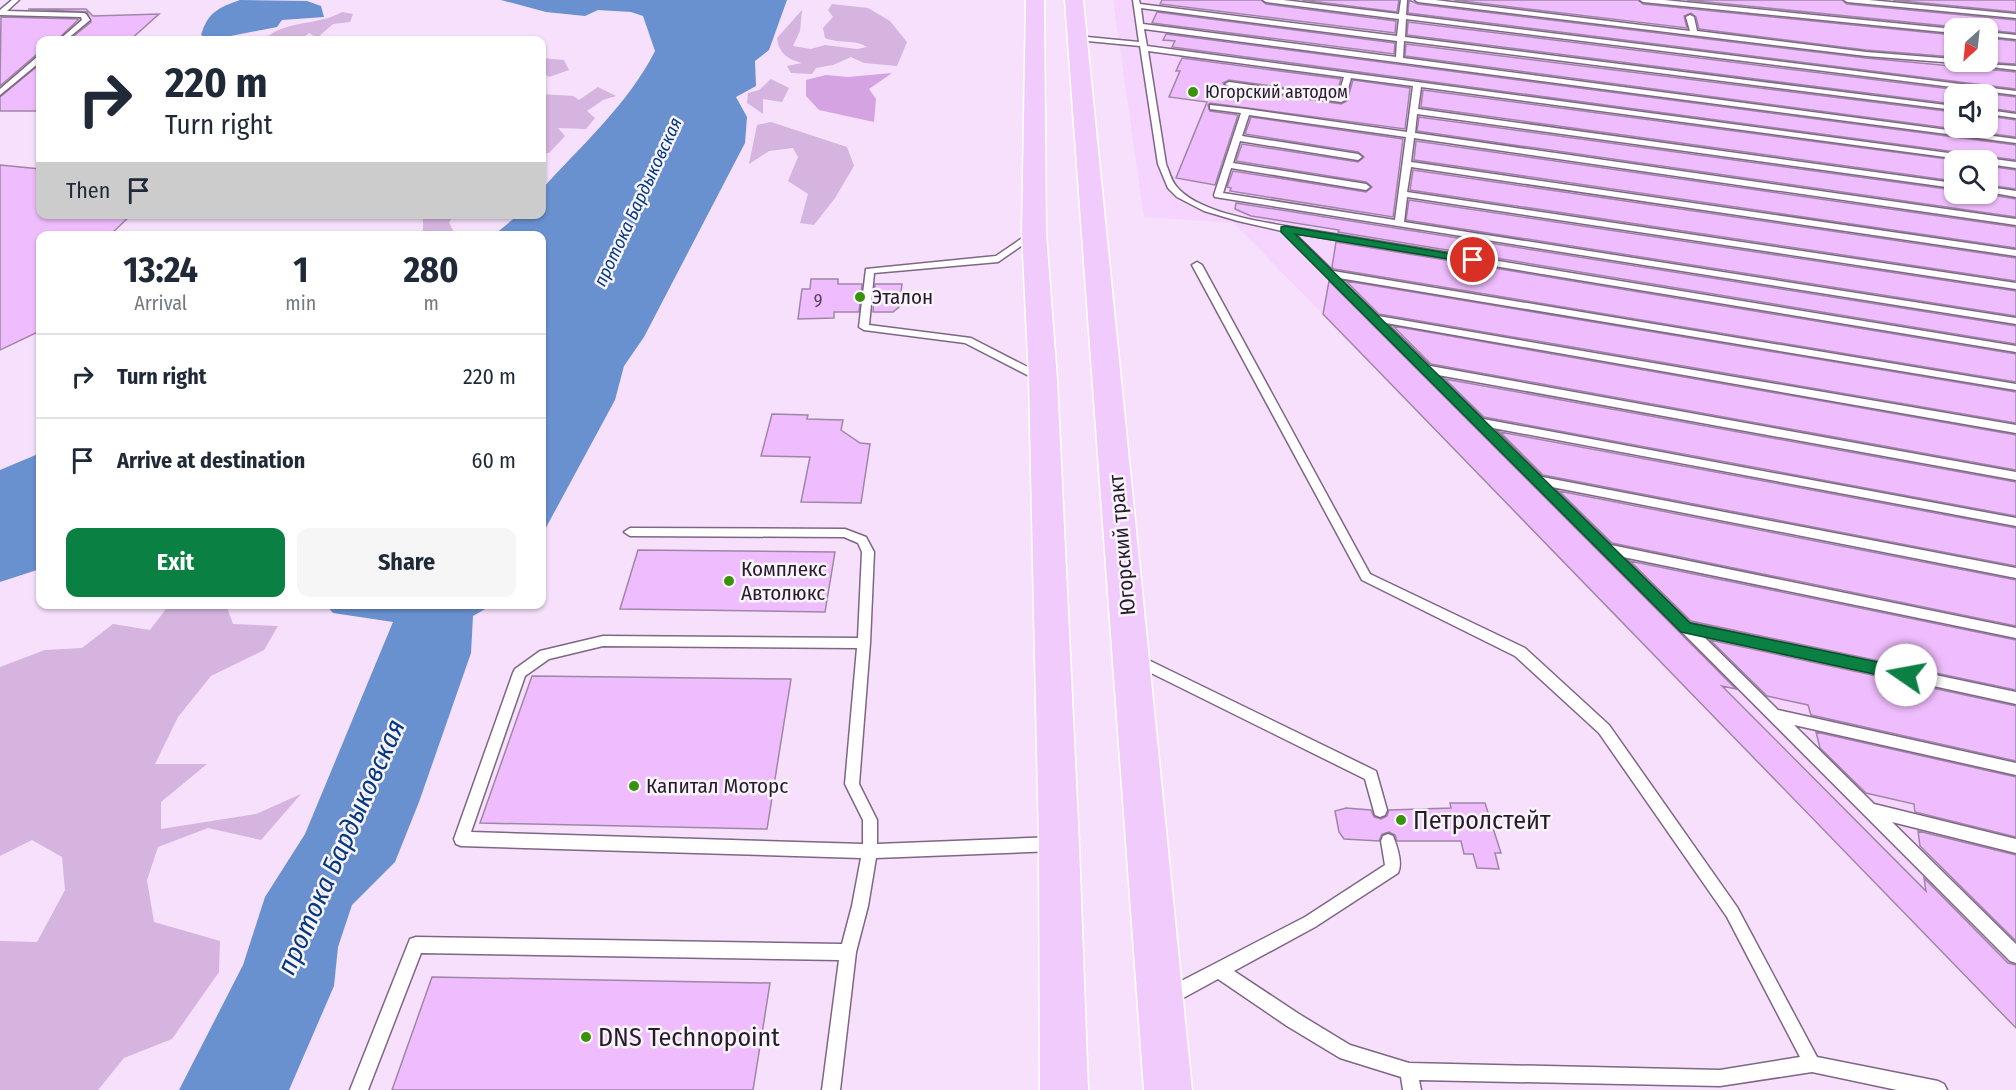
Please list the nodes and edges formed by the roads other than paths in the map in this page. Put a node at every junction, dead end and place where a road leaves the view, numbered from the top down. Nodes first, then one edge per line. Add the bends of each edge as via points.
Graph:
1 (16, 0) edge
2 (1035, 0) edge
3 (1074, 0) edge
4 (1266, 0) edge
5 (1404, 0) edge
6 (1418, 0) edge
7 (1643, 0) edge
8 (1847, 0) edge
9 (1137, 3) edge
10 (0, 13) edge
11 (2016, 16) edge
12 (1403, 17) junction
13 (1690, 17) dead end
14 (1140, 26) junction
15 (1944, 30) edge
16 (1694, 33) junction
17 (1998, 35) edge
18 (67, 36) edge
19 (2016, 37) edge
20 (1077, 38) junction
21 (1401, 39) junction
22 (1142, 46) junction
23 (1399, 60) junction
24 (1944, 60) edge
25 (36, 62) edge
26 (1410, 62) junction
27 (1998, 66) edge
28 (2016, 68) edge
29 (1348, 75) junction
30 (0, 84) edge
31 (11, 84) junction
32 (1229, 84) dead end
33 (1412, 84) junction
34 (0, 93) edge
35 (2016, 93) edge
36 (1213, 107) dead end
37 (1944, 107) edge
38 (1246, 111) junction
39 (1414, 111) junction
40 (1998, 113) edge
41 (2016, 116) edge
42 (1411, 135) junction
43 (1237, 138) junction
44 (2016, 141) edge
45 (1944, 155) edge
46 (1358, 157) dead end
47 (1998, 162) edge
48 (1407, 164) junction
49 (1228, 165) junction
50 (2016, 165) edge
51 (1944, 185) edge
52 (1366, 187) dead end
53 (1998, 191) edge
54 (1403, 194) junction
55 (2016, 194) edge
56 (2016, 222) edge
57 (1399, 224) junction
58 (1285, 230) junction
59 (1034, 233) junction
60 (2016, 253) edge
61 (1197, 265) dead end
62 (1329, 273) junction
63 (2016, 286) edge
64 (1374, 318) junction
65 (2016, 321) edge
66 (2016, 349) edge
67 (1426, 369) junction
68 (1043, 379) junction
69 (2016, 387) edge
70 (1478, 422) junction
71 (2016, 429) edge
72 (2016, 476) edge
73 (1537, 480) junction
74 (2016, 522) edge
75 (630, 532) dead end
76 (1607, 549) junction
77 (2016, 573) edge
78 (1686, 627) junction
79 (2016, 633) edge
80 (864, 643) junction
81 (1131, 656) junction
82 (2016, 698) edge
83 (1774, 715) junction
84 (2016, 769) edge
85 (1380, 810) dead end
86 (1870, 810) junction
87 (1388, 841) dead end
88 (1059, 844) junction
89 (2016, 846) edge
90 (870, 851) junction
91 (848, 952) junction
92 (2016, 955) edge
93 (1219, 970) junction
94 (1159, 1001) junction
95 (1812, 1064) junction
96 (1409, 1071) junction
97 (359, 1090) edge
98 (831, 1090) edge
99 (1064, 1090) edge
100 (1168, 1090) edge
101 (1412, 1090) edge
102 (1938, 1090) edge

1 - 10 lane
2 - 59 main road
3 - 20 main road, Югорский тракт
4 - 12 lane
5 - 12 lane
6 - 16 lane
7 - 15 lane
8 - 11 lane
9 - 14 lane
9 - 21 lane
10 - 18 lane via 84,15 86,20
12 - 21 lane
12 - 35 lane
13 - 16 lane
14 - 22 lane
14 - 23 lane
16 - 24 lane
17 - 19 lane
20 - 22 lane
20 - 81 main road, Югорский тракт
21 - 23 lane
21 - 37 lane
22 - 29 lane
22 - 58 lane via 1162,164 1172,187 1196,204
23 - 26 lane
25 - 31 lane
26 - 33 lane
26 - 44 lane
27 - 28 lane
29 - 32 lane via 1341,100
29 - 33 lane
30 - 31 lane
31 - 34 lane
33 - 39 lane
33 - 45 lane
36 - 38 lane
38 - 42 lane
38 - 43 lane
39 - 42 lane
39 - 51 lane
40 - 41 lane
42 - 48 lane
42 - 56 lane
43 - 46 lane
43 - 49 lane
47 - 50 lane
48 - 54 lane
48 - 60 lane
49 - 52 lane
49 - 57 lane via 1218,195
53 - 55 lane
54 - 57 lane
54 - 63 lane
57 - 65 lane
58 - 62 lane
58 - 66 lane
59 - 68 main road
59 - 68 lane via 998,259 869,270 864,327 967,340
61 - 95 lane via 1365,576 1520,652 1604,729 1732,912
62 - 64 lane
62 - 69 lane
64 - 67 lane
64 - 71 lane
67 - 70 lane
67 - 72 lane
68 - 88 main road
70 - 73 lane
70 - 74 lane
73 - 76 lane
73 - 77 lane
75 - 80 lane via 845,533 862,540 868,552
76 - 78 lane
76 - 79 lane
78 - 82 lane
78 - 83 lane
80 - 90 lane via 852,784 870,820
80 - 90 lane via 603,641 545,655 520,673 461,839
81 - 85 lane via 1371,774
81 - 94 main road, Югорский тракт
83 - 84 lane
83 - 86 lane
86 - 89 lane
86 - 92 lane
87 - 93 lane via 1393,868 1310,922
88 - 90 lane
88 - 99 main road
90 - 91 lane
91 - 97 lane via 416,945
91 - 98 lane
93 - 94 lane
93 - 96 lane via 1346,1052
94 - 100 main road, Югорский тракт
95 - 96 lane via 1720,1078
95 - 102 lane
96 - 101 lane

